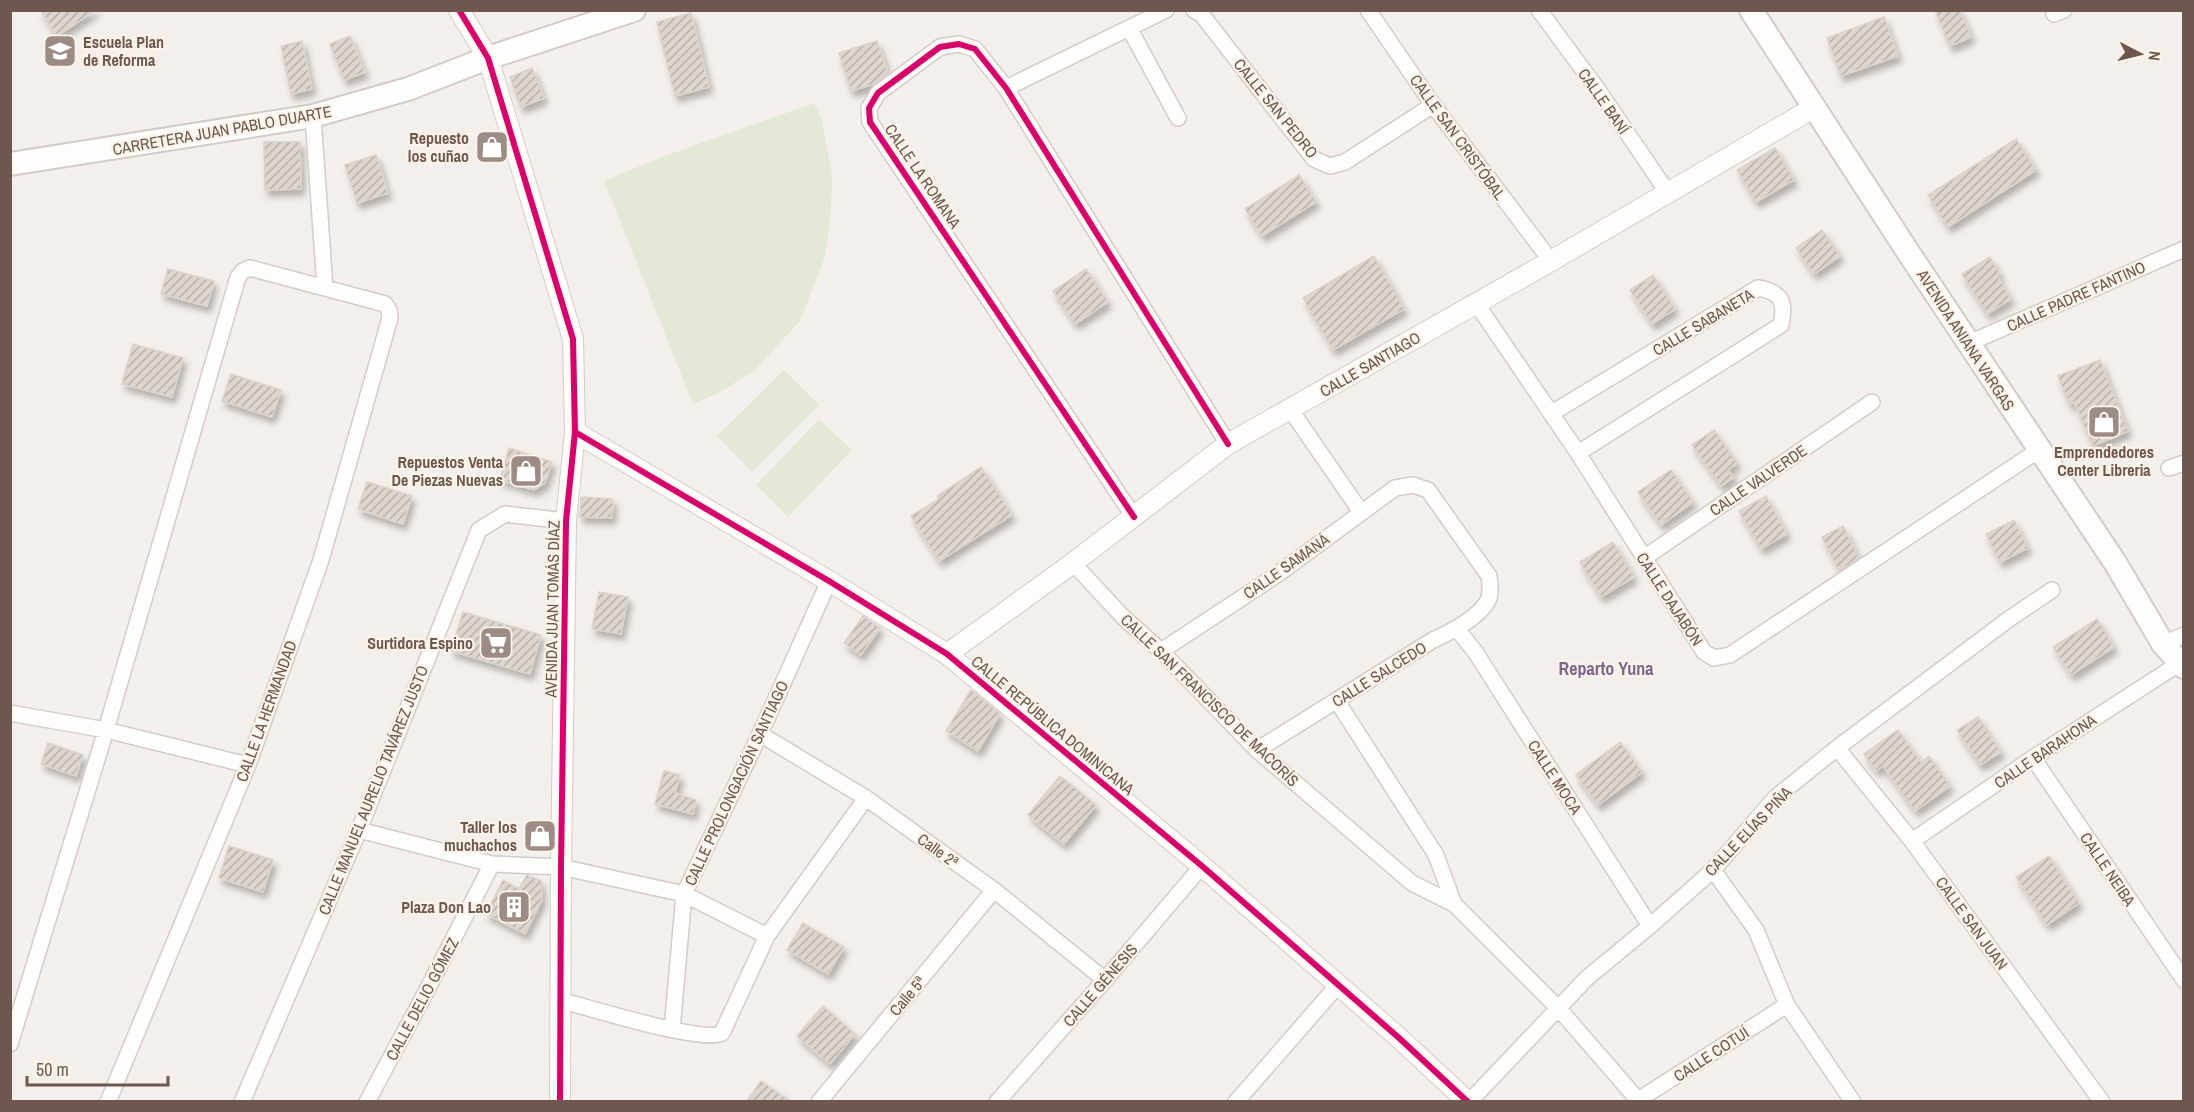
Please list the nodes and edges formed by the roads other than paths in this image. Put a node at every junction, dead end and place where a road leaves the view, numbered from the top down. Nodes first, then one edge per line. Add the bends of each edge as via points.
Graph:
1 (459, 10) edge
2 (634, 10) edge
3 (1166, 10) edge
4 (1194, 10) edge
5 (1368, 10) edge
6 (1539, 10) edge
7 (1751, 10) edge
8 (1129, 28) junction
9 (488, 58) junction
10 (1006, 88) junction
11 (1433, 105) junction
12 (1815, 107) junction
13 (313, 116) junction
14 (1178, 118) dead end
15 (10, 164) edge
16 (1668, 193) junction
17 (2184, 249) edge
18 (1551, 261) junction
19 (325, 288) junction
20 (1476, 303) junction
21 (1969, 343) junction
22 (1872, 402) dead end
23 (1290, 409) junction
24 (1552, 413) junction
25 (575, 432) junction
26 (1227, 444) junction
27 (2039, 450) junction
28 (1578, 453) junction
29 (1361, 513) junction
30 (1134, 517) junction
31 (567, 521) junction
32 (1644, 558) junction
33 (1073, 563) junction
34 (830, 581) junction
35 (2052, 590) dead end
36 (1491, 591) joint
37 (1456, 629) junction
38 (2173, 639) edge
39 (1161, 651) junction
40 (948, 654) junction
41 (2182, 665) edge
42 (1337, 701) junction
43 (10, 713) edge
44 (106, 730) junction
45 (760, 734) junction
46 (1837, 748) junction
47 (1257, 750) junction
48 (2033, 758) junction
49 (248, 765) junction
50 (866, 798) junction
51 (359, 830) junction
52 (1912, 841) junction
53 (492, 864) junction
54 (1202, 866) junction
55 (561, 867) junction
56 (1713, 870) junction
57 (994, 890) junction
58 (684, 894) junction
59 (1454, 904) junction
60 (1650, 926) junction
61 (767, 936) junction
62 (1105, 980) junction
63 (2184, 980) edge
64 (1338, 986) junction
65 (560, 1000) junction
66 (1787, 1005) junction
67 (1559, 1009) junction
68 (672, 1030) junction
69 (10, 1044) edge
70 (1645, 1099) edge
71 (108, 1101) edge
72 (242, 1101) edge
73 (367, 1101) edge
74 (560, 1101) edge
75 (819, 1101) edge
76 (996, 1101) edge
77 (1236, 1101) edge
78 (1469, 1101) edge
79 (1853, 1101) edge
80 (2102, 1101) edge

1 - 9 street, AVENIDA JUAN TOMÁS DÍAZ
2 - 9 main road, CARRETERA JUAN PABLO DUARTE
3 - 8 street
4 - 11 street, CALLE SAN PEDRO via 1202,15 1314,159 1330,166 1345,162
5 - 11 street, CALLE SAN CRISTÓBAL
6 - 16 street, CALLE BANÍ
7 - 12 main road, AVENIDA ANIANA VARGAS
8 - 10 street
8 - 14 street
9 - 13 main road, CARRETERA JUAN PABLO DUARTE via 408,89
9 - 25 street, AVENIDA JUAN TOMÁS DÍAZ via 573,339
10 - 26 street, CALLE LA ROMANA
10 - 30 street, CALLE LA ROMANA via 975,49 959,44 940,47 878,93 869,108 870,122
11 - 18 street, CALLE SAN CRISTÓBAL
12 - 16 street, CALLE SANTIAGO
12 - 21 main road, AVENIDA ANIANA VARGAS
13 - 15 main road, CARRETERA JUAN PABLO DUARTE
13 - 19 street
16 - 18 street, CALLE SANTIAGO
17 - 21 street, CALLE PADRE FANTINO
18 - 20 street, CALLE SANTIAGO
19 - 44 street via 250,268 238,277
19 - 49 street, CALLE LA HERMANDAD via 385,304 390,318 321,560
20 - 23 street, CALLE SANTIAGO
20 - 24 street, CALLE DAJABÓN
21 - 27 main road, AVENIDA ANIANA VARGAS
22 - 32 street, CALLE VALVERDE
23 - 26 street, CALLE SANTIAGO
23 - 29 street
24 - 28 street, CALLE DAJABÓN
24 - 28 street, CALLE SABANETA via 1758,288 1781,298 1781,325
25 - 31 street, AVENIDA JUAN TOMÁS DÍAZ
25 - 34 street, CALLE REPÚBLICA DOMINICANA
26 - 30 street, CALLE SANTIAGO
27 - 32 street, CALLE DAJABÓN via 1730,656 1714,658 1704,652
27 - 38 main road, AVENIDA ANIANA VARGAS via 2115,564
28 - 32 street, CALLE DAJABÓN
29 - 36 street, CALLE SAMANÁ via 1395,488 1413,485 1428,490 1489,576
29 - 39 street, CALLE SAMANÁ via 1278,574
30 - 33 street, CALLE SANTIAGO
31 - 51 street, CALLE MANUEL AURELIO TAVÁREZ JUSTO via 505,514 479,530
31 - 55 street, AVENIDA JUAN TOMÁS DÍAZ
33 - 39 street, CALLE SAN FRANCISCO DE MACORÍS
33 - 40 street, CALLE SANTIAGO
34 - 40 street, CALLE REPÚBLICA DOMINICANA
34 - 45 street, CALLE PROLONGACIÓN SANTIAGO
35 - 46 street, CALLE ELÍAS PIÑA
36 - 37 street, CALLE SALCEDO via 1486,604
37 - 42 street, CALLE SALCEDO
37 - 60 street, CALLE MOCA via 1476,653
38 - 41 main road, AVENIDA ANIANA VARGAS
39 - 47 street, CALLE SAN FRANCISCO DE MACORÍS
40 - 54 street, CALLE REPÚBLICA DOMINICANA
41 - 48 street, CALLE BARAHONA
42 - 47 street, CALLE SALCEDO
42 - 59 street via 1436,855
43 - 44 street
44 - 49 street
44 - 69 street
45 - 50 street, Calle 2ª
45 - 58 street, CALLE PROLONGACIÓN SANTIAGO
46 - 52 street, CALLE SAN JUAN
46 - 56 street, CALLE ELÍAS PIÑA via 1775,798
47 - 59 street, CALLE SAN FRANCISCO DE MACORÍS via 1412,883
48 - 52 street, CALLE BARAHONA
48 - 63 street, CALLE NEIBA
49 - 71 street, CALLE LA HERMANDAD
50 - 57 street, Calle 2ª
50 - 61 street
51 - 53 street
51 - 72 street, CALLE MANUEL AURELIO TAVÁREZ JUSTO
52 - 80 street, CALLE SAN JUAN
53 - 55 street
53 - 73 street, CALLE DELIO GÓMEZ
54 - 62 street, CALLE GÉNESIS
54 - 64 street, CALLE REPÚBLICA DOMINICANA
55 - 58 street
55 - 65 street, AVENIDA JUAN TOMÁS DÍAZ
56 - 60 street, CALLE ELÍAS PIÑA
56 - 66 street via 1756,930
57 - 62 street, Calle 2ª
57 - 75 street, Calle 5ª
58 - 61 street
58 - 68 street, CALLE PROLONGACIÓN SANTIAGO
59 - 67 street, CALLE SAN FRANCISCO DE MACORÍS
60 - 67 street, CALLE ELÍAS PIÑA via 1587,978
61 - 68 street via 722,1033 716,1037
62 - 76 street, CALLE GÉNESIS
64 - 77 street
64 - 78 street, CALLE REPÚBLICA DOMINICANA
65 - 68 street
65 - 74 street, AVENIDA JUAN TOMÁS DÍAZ
66 - 70 street, CALLE COTUÍ
66 - 79 street
67 - 70 street, CALLE SAN FRANCISCO DE MACORÍS
67 - 78 street, CALLE ELÍAS PIÑA

